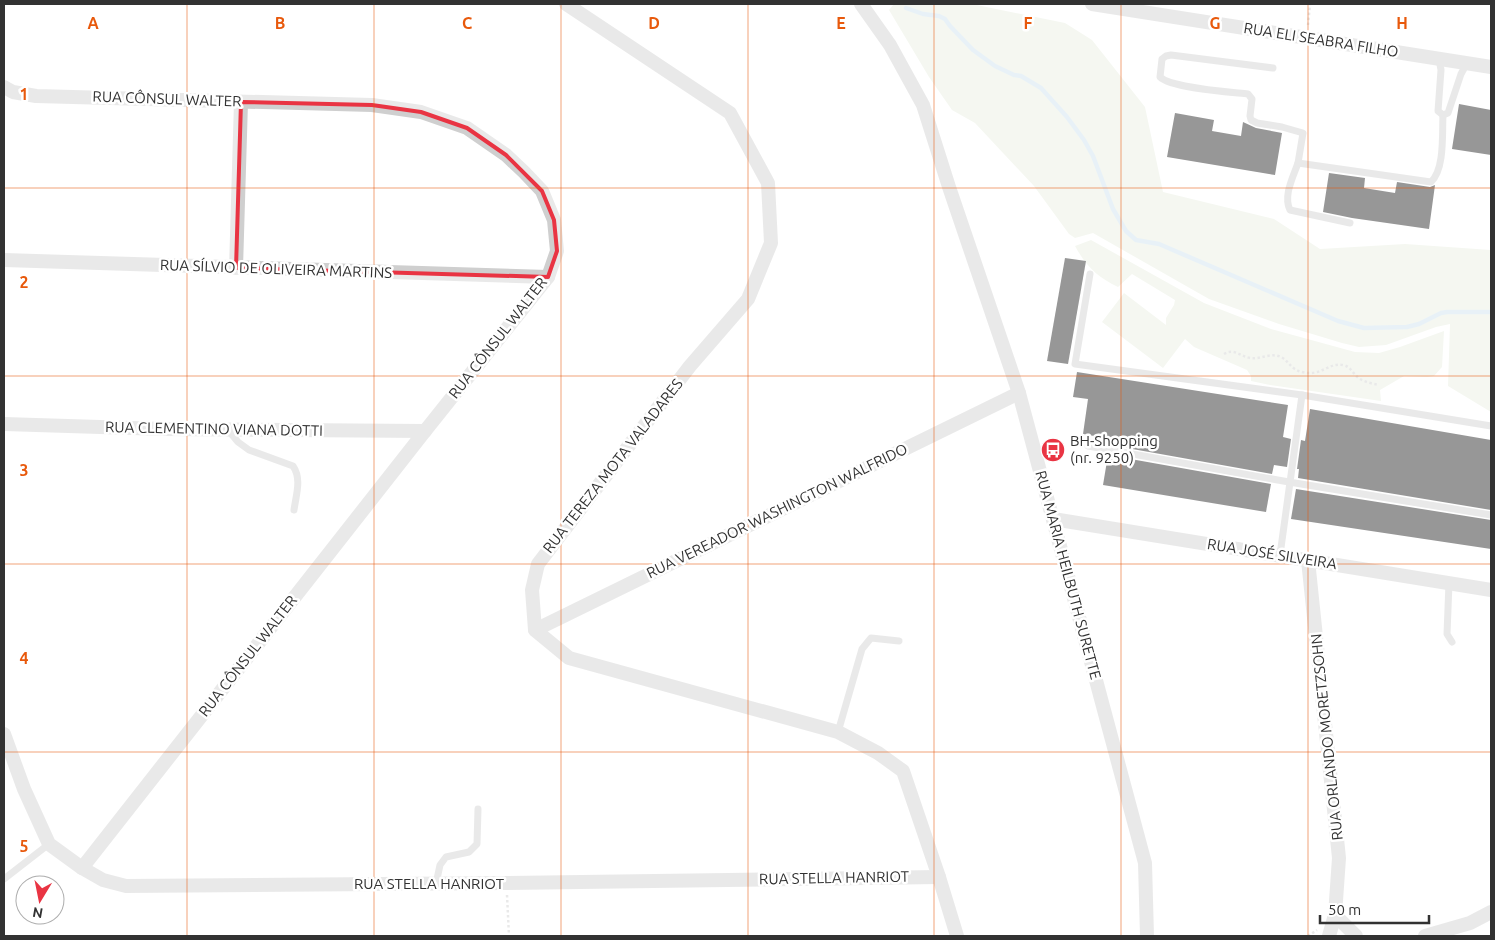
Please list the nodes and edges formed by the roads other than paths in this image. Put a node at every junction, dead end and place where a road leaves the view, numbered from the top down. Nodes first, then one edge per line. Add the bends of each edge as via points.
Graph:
1 (566, 4) edge
2 (861, 4) edge
3 (1092, 4) edge
4 (1439, 58) junction
5 (1467, 63) junction
6 (1491, 67) edge
7 (1273, 68) dead end
8 (4, 87) edge
9 (240, 102) junction
10 (1443, 115) junction
11 (1298, 163) junction
12 (1350, 223) dead end
13 (4, 260) edge
14 (236, 268) junction
15 (1090, 274) dead end
16 (548, 277) junction
17 (1020, 393) junction
18 (1302, 395) junction
19 (4, 424) edge
20 (1491, 426) edge
21 (227, 429) junction
22 (424, 431) junction
23 (1088, 446) dead end
24 (1290, 482) junction
25 (294, 510) dead end
26 (1491, 515) edge
27 (1052, 519) junction
28 (1280, 555) junction
29 (1308, 560) junction
30 (1449, 583) junction
31 (1491, 590) edge
32 (535, 630) junction
33 (899, 641) dead end
34 (1452, 642) dead end
35 (838, 732) junction
36 (4, 734) edge
37 (478, 808) dead end
38 (49, 844) junction
39 (82, 868) junction
40 (940, 877) junction
41 (4, 879) edge
42 (436, 884) junction
43 (1491, 912) edge
44 (1335, 915) junction
45 (956, 936) edge
46 (1147, 936) edge
47 (1329, 936) edge
48 (1356, 936) edge
49 (1425, 936) edge

1 - 32 street, RUA TEREZA MOTA VALADARES via 730,114 768,183 771,243 748,299 690,366 538,564 532,590
2 - 17 street, RUA MARIA HEILBUTH SURETTE via 890,46 923,105
3 - 4 street, RUA ELI SEABRA FILHO
4 - 5 street, RUA ELI SEABRA FILHO
4 - 10 lane via 1438,111
5 - 6 street, RUA ELI SEABRA FILHO
5 - 10 lane via 1448,113
7 - 11 lane via 1171,55 1162,58 1160,77 1177,84 1248,94 1252,99 1251,120 1302,133
8 - 9 street, RUA CÔNSUL WALTER via 36,96
9 - 14 street
9 - 16 street, RUA CÔNSUL WALTER via 372,105 421,112 467,128 506,155 542,191 554,220 558,251
10 - 11 lane via 1441,161 1436,178 1431,182
11 - 12 lane via 1288,196 1290,210
13 - 14 street, RUA SÍLVIO DE OLIVEIRA MARTINS
14 - 16 street, RUA SÍLVIO DE OLIVEIRA MARTINS
15 - 18 lane via 1075,364
16 - 22 street, RUA CÔNSUL WALTER
17 - 27 street, RUA MARIA HEILBUTH SURETTE
17 - 32 street, RUA VEREADOR WASHINGTON WALFRIDO
18 - 20 lane
18 - 24 lane
19 - 21 street, RUA CLEMENTINO VIANA DOTTI
21 - 22 street, RUA CLEMENTINO VIANA DOTTI
21 - 25 lane via 249,450 293,466 298,479
22 - 39 street, RUA CÔNSUL WALTER
23 - 24 lane
24 - 26 lane
24 - 28 lane
27 - 28 street, RUA JOSÉ SILVEIRA
27 - 46 street, RUA MARIA HEILBUTH SURETTE via 1145,863
28 - 29 street, RUA JOSÉ SILVEIRA
29 - 30 street, RUA JOSÉ SILVEIRA
29 - 44 street, RUA ORLANDO MORETZSOHN via 1340,858
30 - 31 street, RUA JOSÉ SILVEIRA
30 - 34 lane via 1447,634
32 - 35 street via 569,658
33 - 35 lane via 871,638 862,649
35 - 40 street via 878,753 903,771
36 - 38 street, RUA STELLA HANRIOT
37 - 42 lane via 477,844 470,852 446,857 440,864
38 - 39 street, RUA STELLA HANRIOT
38 - 41 lane
39 - 42 street, RUA STELLA HANRIOT via 103,880 126,886
40 - 42 street, RUA STELLA HANRIOT
40 - 45 street
43 - 49 street via 1470,923
44 - 47 street, RUA ORLANDO MORETZSOHN
44 - 48 street

